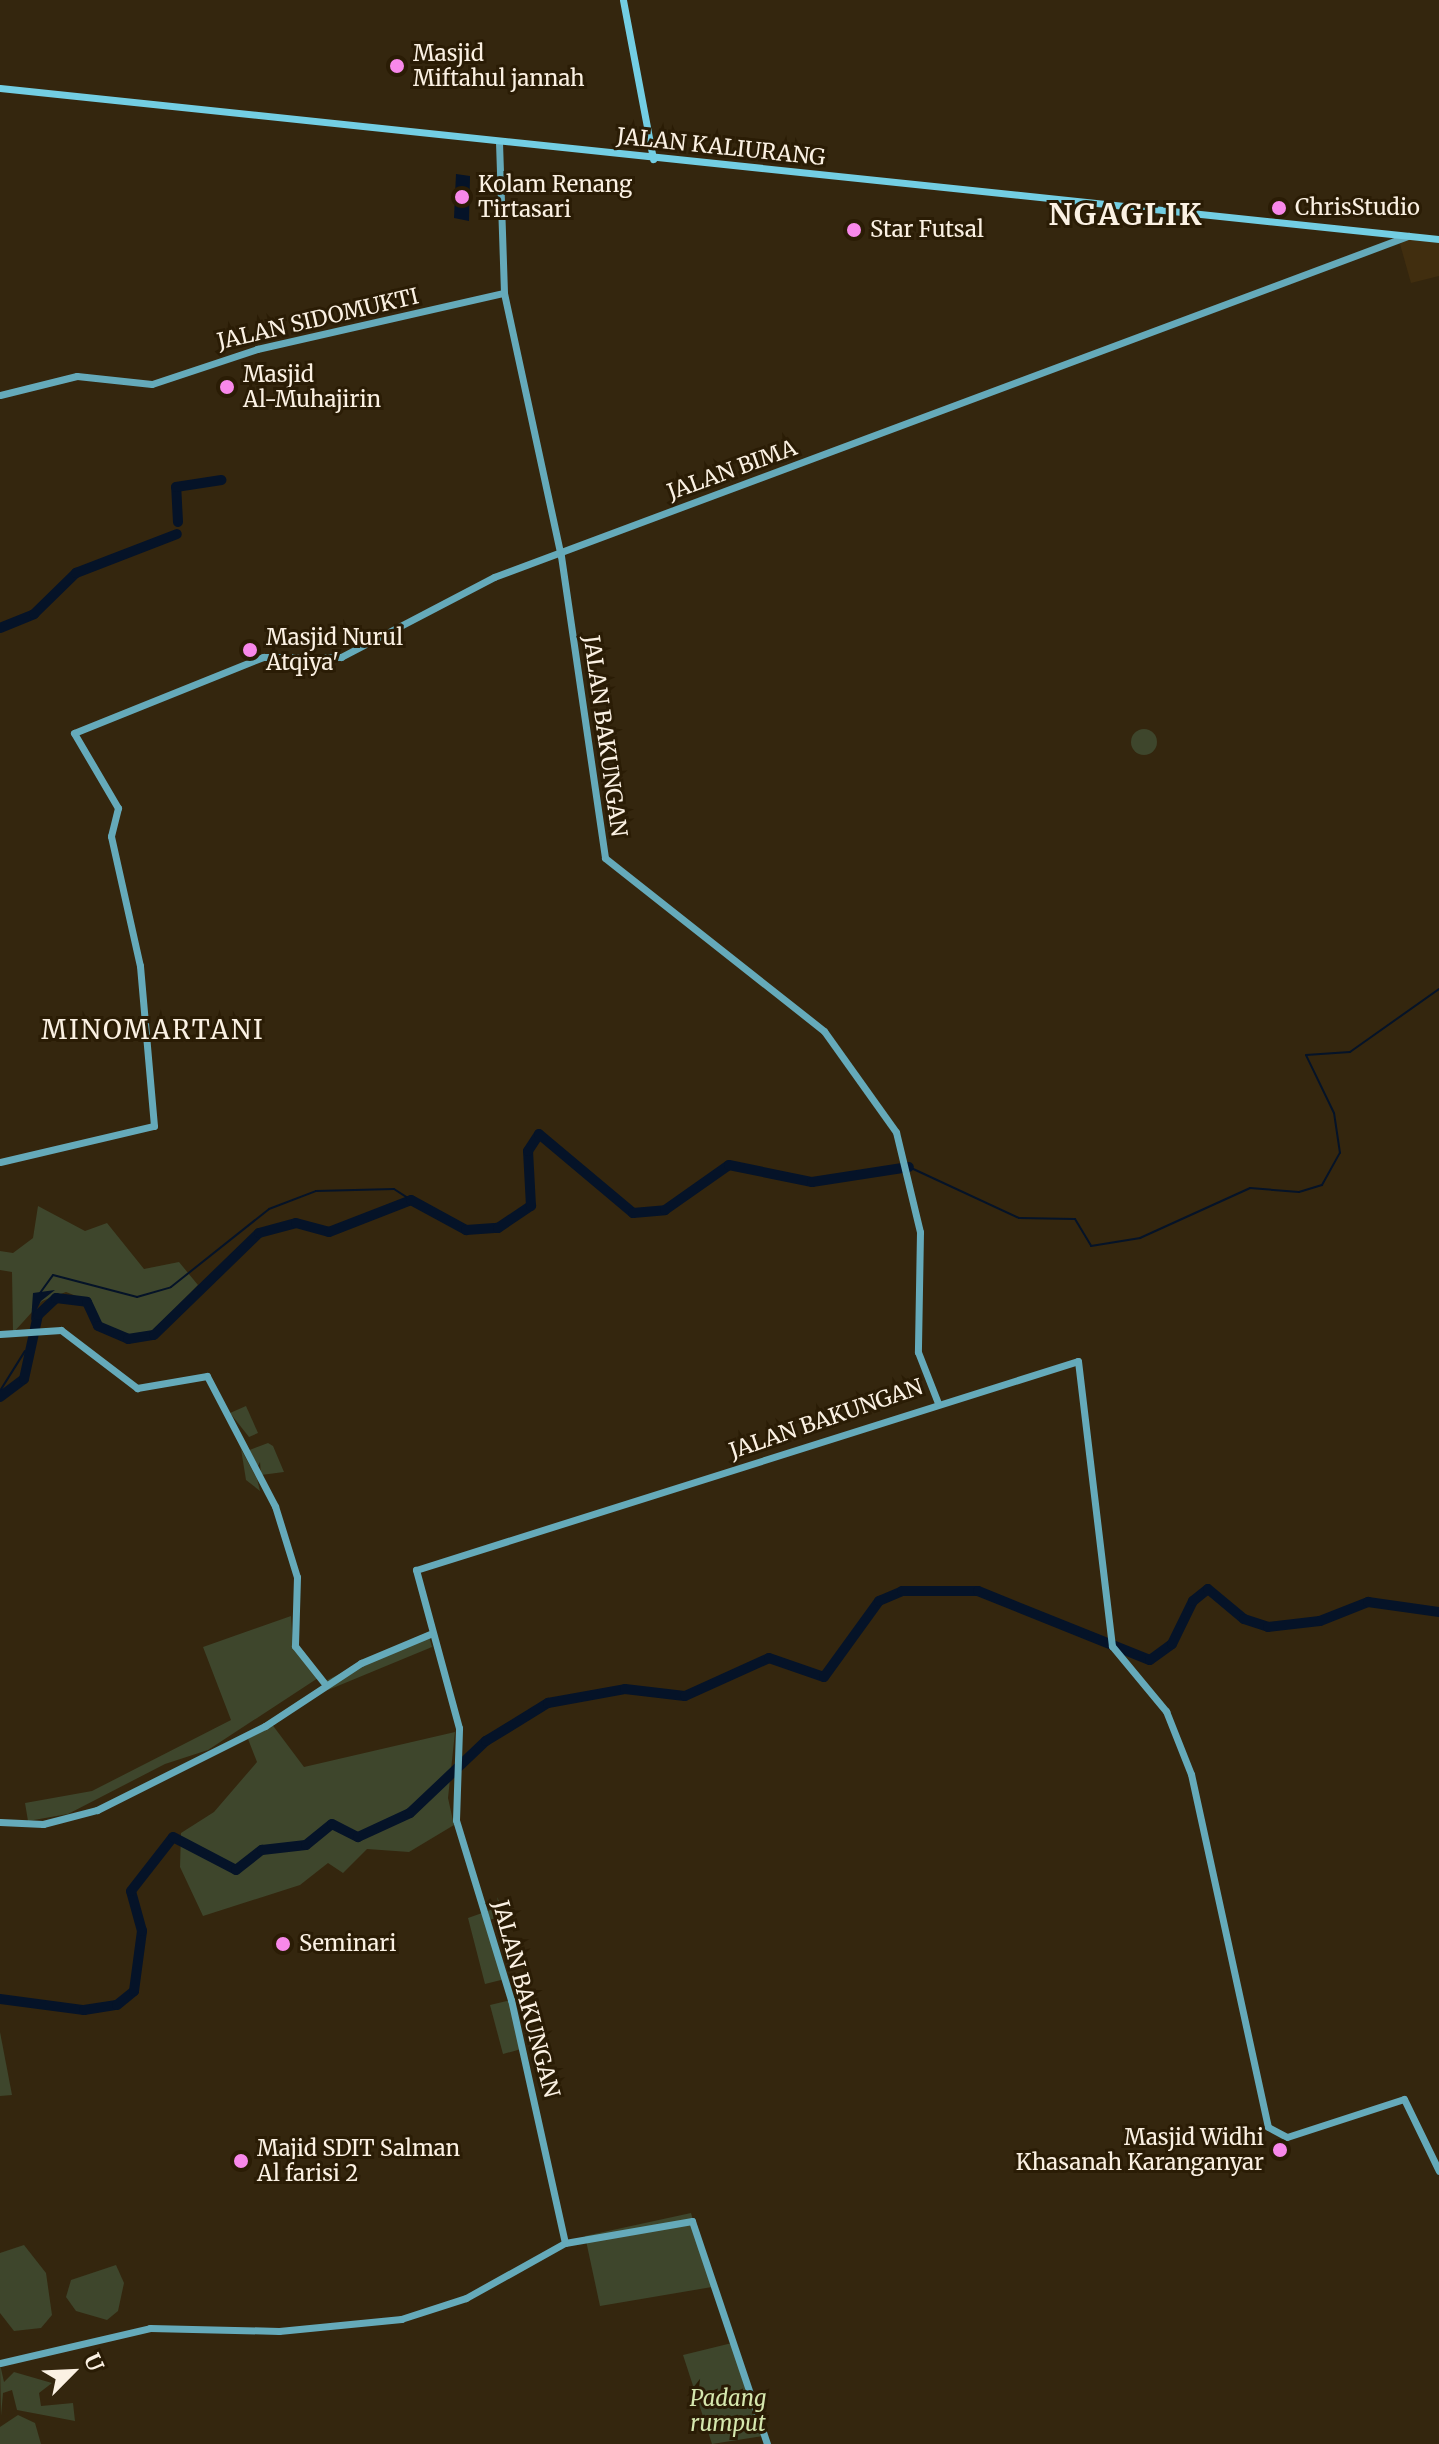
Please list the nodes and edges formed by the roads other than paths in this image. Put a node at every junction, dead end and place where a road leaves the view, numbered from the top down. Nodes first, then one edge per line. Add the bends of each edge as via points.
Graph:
1 (623, 0) edge
2 (0, 88) edge
3 (499, 142) junction
4 (653, 159) junction
5 (1390, 233) junction
6 (1408, 236) junction
7 (1439, 239) edge
8 (1391, 243) junction
9 (504, 293) junction
10 (0, 395) edge
11 (561, 556) junction
12 (0, 1162) edge
13 (0, 1334) edge
14 (938, 1403) junction
15 (430, 1634) junction
16 (325, 1684) junction
17 (0, 1822) edge
18 (1439, 2171) edge
19 (565, 2243) junction
20 (0, 2363) edge
21 (767, 2444) edge

1 - 4 main road
2 - 3 main road, JALAN KALIURANG
3 - 4 main road, JALAN KALIURANG
3 - 9 main road, JALAN BAKUNGAN
4 - 5 main road, JALAN KALIURANG
5 - 6 main road, JALAN KALIURANG
5 - 8 main road
6 - 7 main road, JALAN KALIURANG
6 - 8 main road, JALAN BIMA
8 - 11 main road, JALAN BIMA
9 - 10 main road, JALAN SIDOMUKTI via 257,349 152,384 77,376
9 - 11 main road, JALAN BAKUNGAN
11 - 12 main road, JALAN BIMA via 478,585 341,657 263,657 74,733 118,808 111,836 140,966 154,1126
11 - 14 main road, JALAN BAKUNGAN via 605,858 839,1046 896,1132 920,1232 918,1352
13 - 16 main road via 38,1328 76,1336 94,1360 137,1388 207,1376 275,1506 297,1577 295,1646
14 - 15 main road, JALAN BAKUNGAN via 425,1564 415,1578
14 - 18 main road via 1078,1361 1111,1642 1166,1711 1191,1774 1268,2127 1287,2137 1404,2099
15 - 16 main road
15 - 19 main road, JALAN BAKUNGAN via 459,1728 456,1820 511,2000
16 - 17 main road via 265,1726 97,1810 43,1824
19 - 20 main road via 466,2298 401,2319 279,2331 150,2328
19 - 21 main road via 692,2221

